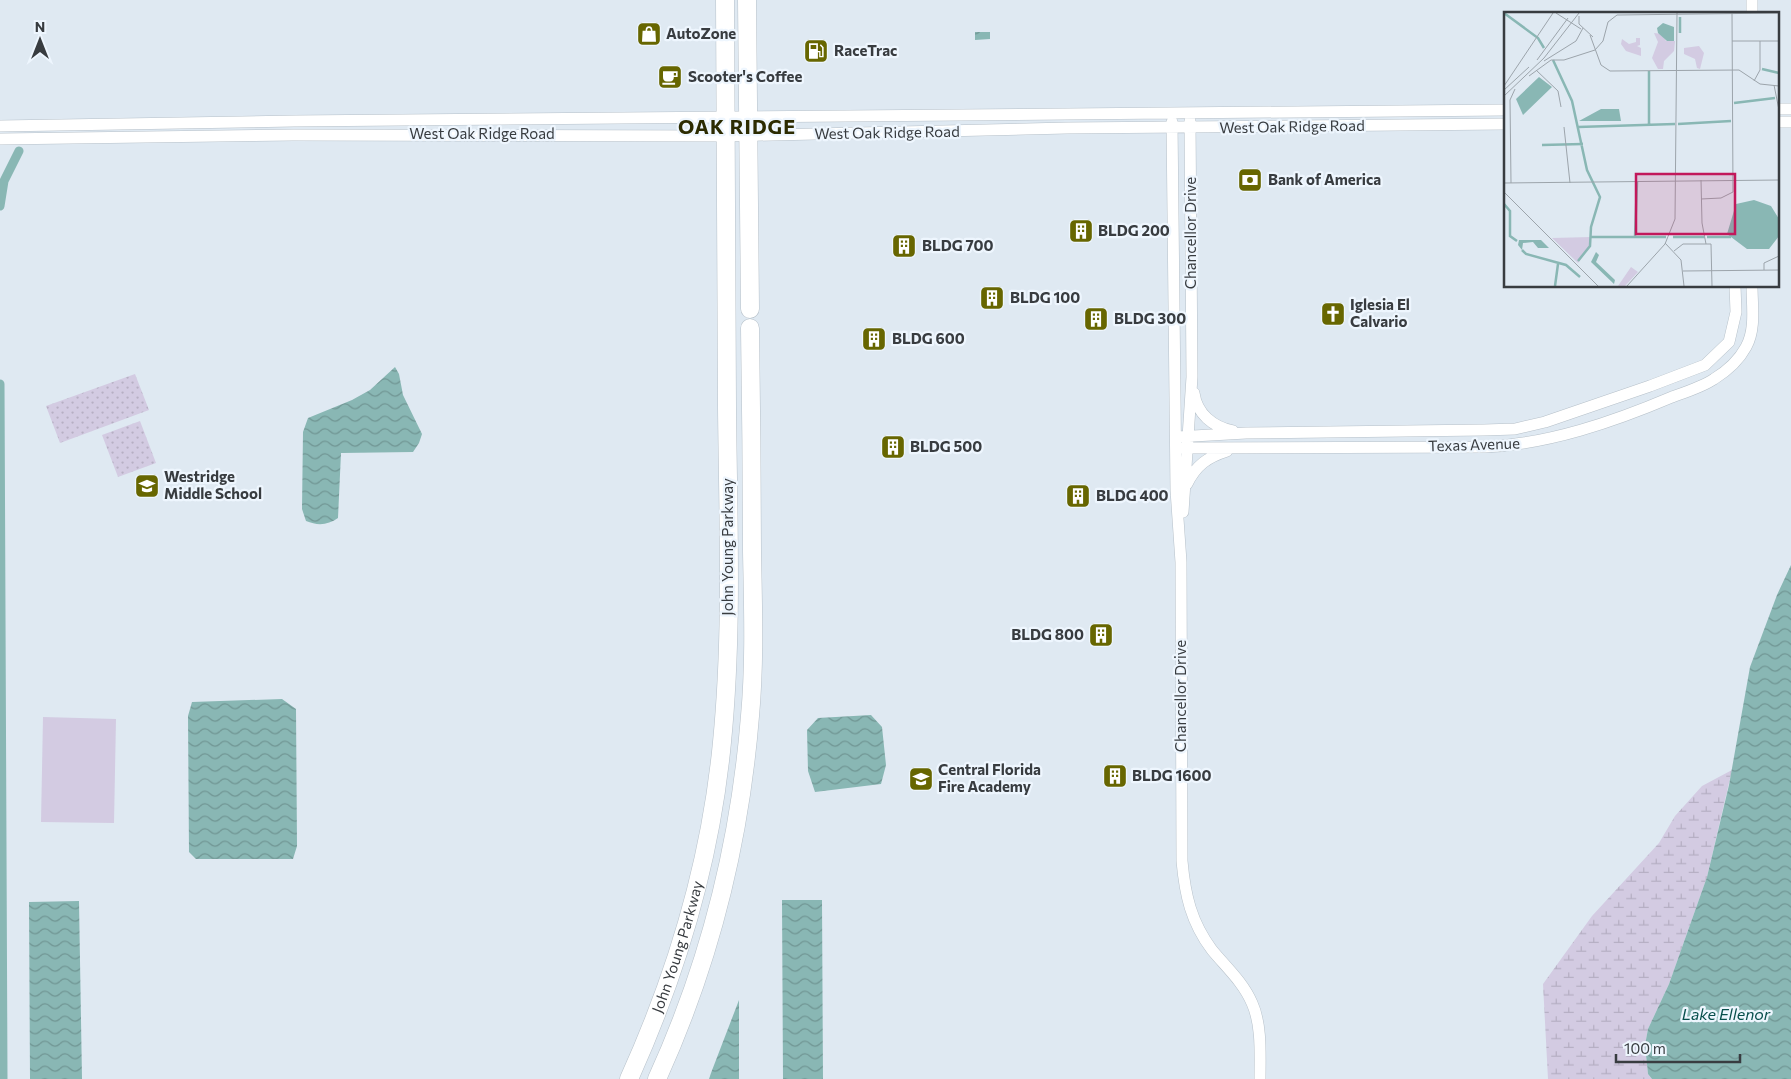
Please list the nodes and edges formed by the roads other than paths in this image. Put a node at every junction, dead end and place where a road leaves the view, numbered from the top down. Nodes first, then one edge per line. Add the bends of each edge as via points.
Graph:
1 (725, 0) edge
2 (747, 0) edge
3 (1778, 109) edge
4 (1791, 109) edge
5 (1504, 110) edge
6 (1078, 115) junction
7 (1172, 115) junction
8 (1190, 115) junction
9 (726, 117) junction
10 (749, 117) junction
11 (1504, 118) edge
12 (416, 120) junction
13 (263, 121) junction
14 (1778, 122) edge
15 (1791, 122) edge
16 (1485, 124) junction
17 (1504, 124) edge
18 (0, 126) edge
19 (1172, 128) junction
20 (1190, 128) junction
21 (968, 131) junction
22 (416, 134) junction
23 (726, 136) junction
24 (749, 136) junction
25 (141, 137) junction
26 (0, 139) edge
27 (1735, 288) edge
28 (1752, 288) edge
29 (750, 309) dead end
30 (750, 328) dead end
31 (1192, 377) junction
32 (1246, 433) junction
33 (1182, 442) junction
34 (1238, 448) junction
35 (1185, 490) junction
36 (1180, 562) junction
37 (712, 816) junction
38 (728, 865) junction
39 (702, 866) junction
40 (715, 918) junction
41 (629, 1079) edge
42 (657, 1079) edge
43 (1260, 1079) edge

1 - 9 highway, John Young Parkway
2 - 10 highway
3 - 4 street
5 - 8 street, West Oak Ridge Road
6 - 7 street, West Oak Ridge Road
6 - 10 street, West Oak Ridge Road
6 - 21 street via 1053,121 977,123
7 - 8 street, West Oak Ridge Road
7 - 19 street, Chancellor Drive
8 - 20 street, Chancellor Drive
9 - 10 street, West Oak Ridge Road
9 - 12 street, West Oak Ridge Road
9 - 23 highway, John Young Parkway
10 - 24 highway
11 - 16 street via 1491,118
12 - 13 street, West Oak Ridge Road
12 - 22 street
13 - 18 street, West Oak Ridge Road
13 - 25 street via 235,130 148,130
14 - 15 street
16 - 17 street, West Oak Ridge Road
16 - 20 street, West Oak Ridge Road
19 - 20 street, West Oak Ridge Road
19 - 21 street, West Oak Ridge Road
19 - 33 street, Chancellor Drive
20 - 31 street, Chancellor Drive
21 - 24 street, West Oak Ridge Road
22 - 23 street, West Oak Ridge Road
22 - 25 street, West Oak Ridge Road
23 - 24 street, West Oak Ridge Road
23 - 37 highway, John Young Parkway via 727,673
24 - 29 highway
25 - 26 street, West Oak Ridge Road
27 - 32 street, Texas Avenue via 1736,312 1729,342 1705,365 1545,422 1515,429
28 - 34 street, Texas Avenue via 1751,334 1746,346 1713,380 1570,433 1499,446
30 - 38 highway, John Young Parkway via 752,677 743,785
31 - 32 street via 1195,401 1210,423
31 - 33 street, Chancellor Drive
32 - 33 street, Texas Avenue
33 - 34 street, Texas Avenue
33 - 35 street, Chancellor Drive
33 - 36 street, Chancellor Drive via 1176,490
34 - 35 street via 1203,461 1192,473
35 - 36 street, Chancellor Drive
36 - 43 street, Chancellor Drive via 1185,892 1199,932 1244,987 1252,1004 1258,1025
37 - 38 highway via 716,843
37 - 39 highway, John Young Parkway
38 - 40 highway, John Young Parkway
39 - 40 highway via 712,890
39 - 41 highway, John Young Parkway via 673,968
40 - 42 highway, John Young Parkway via 689,999

